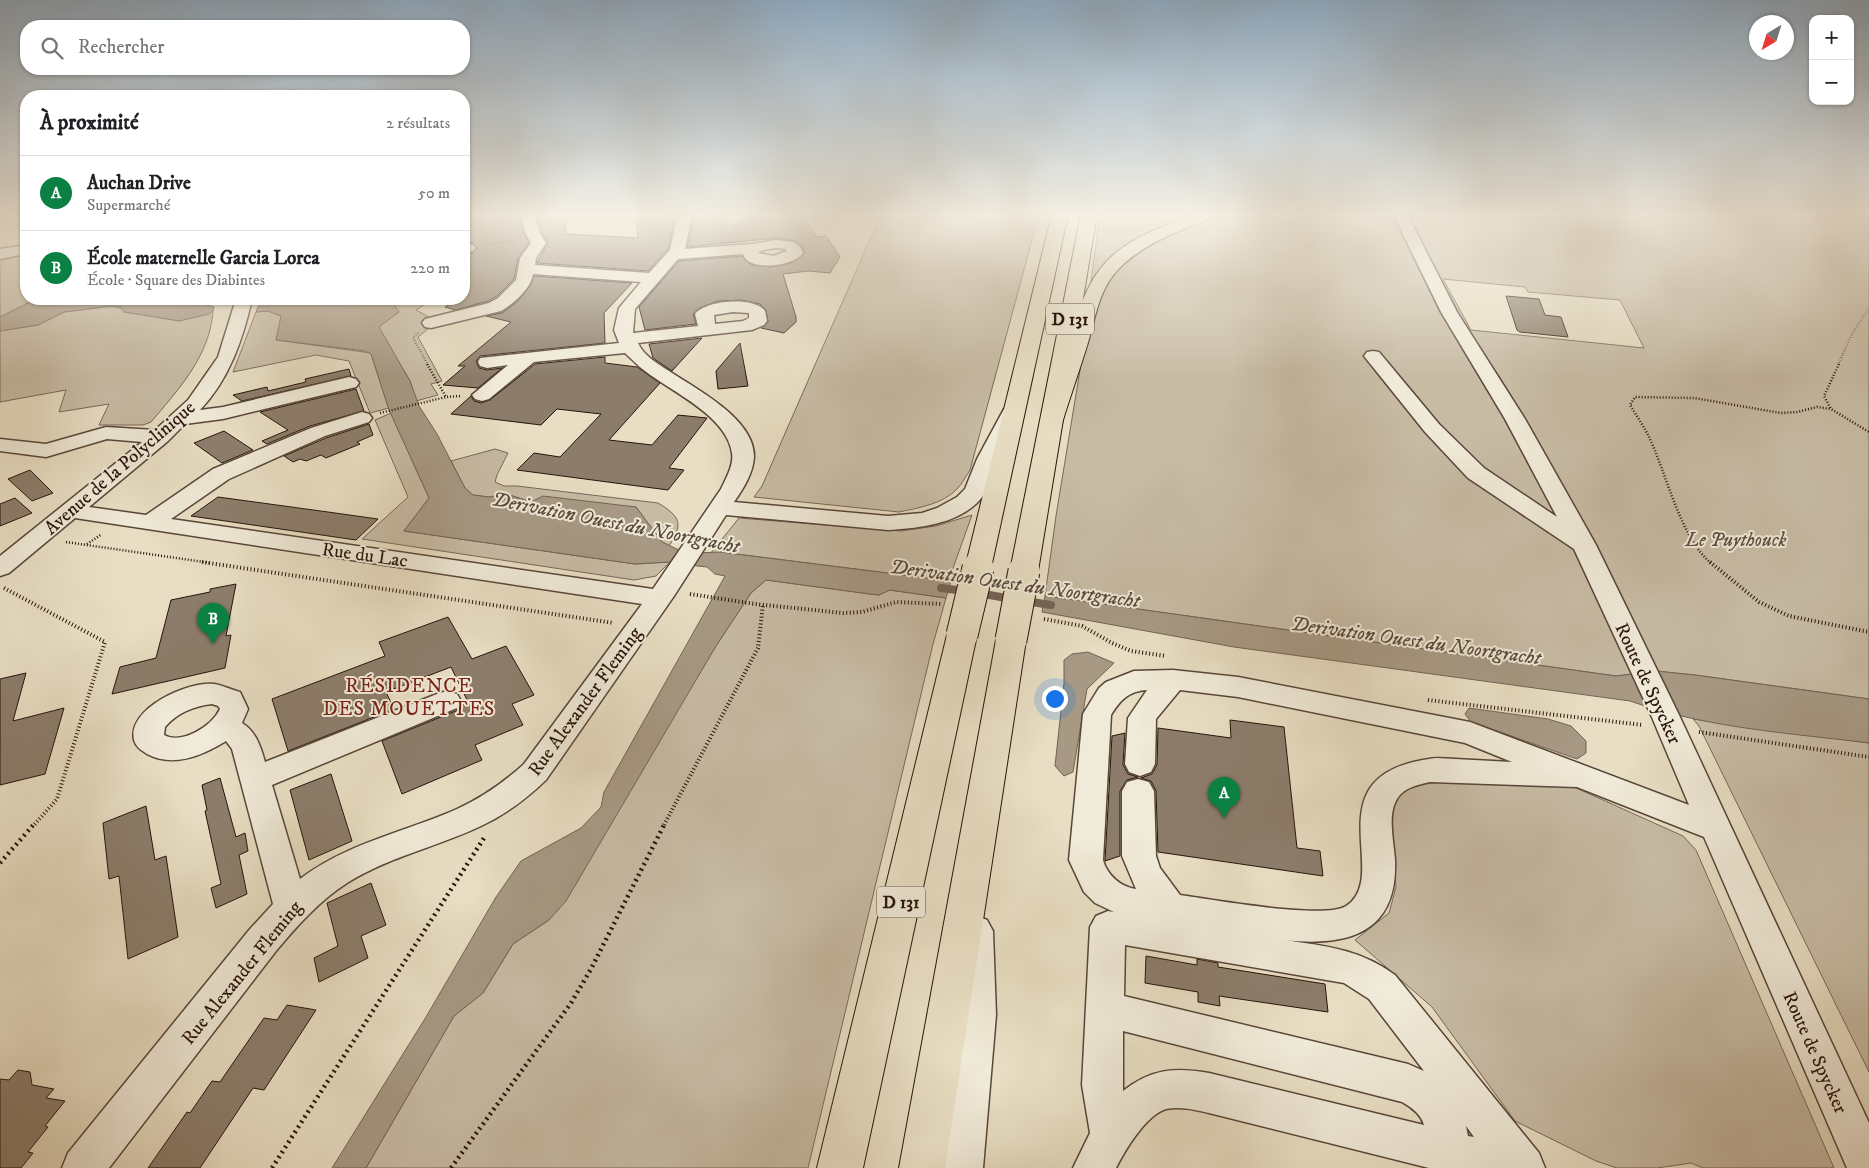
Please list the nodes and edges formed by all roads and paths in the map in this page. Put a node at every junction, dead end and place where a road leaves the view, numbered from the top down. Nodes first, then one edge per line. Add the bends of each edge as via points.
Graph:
1 (526, 269) joint
2 (663, 269) edge
3 (1047, 269) edge
4 (1079, 269) edge
5 (1110, 269) edge
6 (1427, 269) edge
7 (654, 278) junction
8 (242, 305) edge
9 (1869, 308) edge
10 (431, 323) joint
11 (708, 330) dead end
12 (627, 343) junction
13 (1373, 356) dead end
14 (530, 357) junction
15 (487, 362) dead end
16 (348, 383) dead end
17 (482, 395) dead end
18 (1017, 400) junction
19 (1831, 409) junction
20 (385, 412) dead end
21 (362, 418) dead end
22 (180, 419) junction
23 (1051, 423) junction
24 (1869, 432) edge
25 (161, 437) junction
26 (0, 445) edge
27 (720, 508) junction
28 (71, 510) junction
29 (151, 522) junction
30 (86, 544) dead end
31 (1584, 545) junction
32 (1, 577) edge
33 (699, 595) dead end
34 (659, 598) junction
35 (763, 604) junction
36 (941, 604) dead end
37 (1044, 619) dead end
38 (638, 627) junction
39 (1869, 632) edge
40 (1172, 668) junction
41 (447, 700) dead end
42 (1425, 700) dead end
43 (1668, 722) junction
44 (224, 727) dead end
45 (1869, 757) edge
46 (1576, 776) junction
47 (255, 779) junction
48 (492, 807) junction
49 (1717, 829) junction
50 (973, 858) junction
51 (0, 864) edge
52 (291, 907) junction
53 (1171, 908) junction
54 (1105, 1009) junction
55 (1103, 1152) edge
56 (1450, 1152) junction
57 (83, 1168) edge
58 (272, 1168) edge
59 (451, 1168) edge
60 (840, 1168) edge
61 (922, 1168) edge
62 (962, 1168) edge
63 (1514, 1168) edge
64 (1524, 1168) edge
65 (1868, 1168) edge

1 - 7 street
1 - 10 street via 524,281 495,308
2 - 7 street
3 - 18 main road, D 131
4 - 23 main road, D 131
5 - 23 main road via 1089,301
6 - 31 street, Route de Spycker via 1449,312 1518,424
7 - 12 street via 626,308 623,320
8 - 22 street, Avenue de la Polyclinique via 227,357 203,394
9 - 19 path via 1852,334 1824,396
10 - 20 path via 413,338 446,397
11 - 12 street
12 - 14 street
12 - 27 street, Rue Alexander Fleming via 640,359 725,419 738,436 743,454 741,467
13 - 31 street via 1432,428 1476,473
14 - 15 street
14 - 17 street
16 - 22 street via 223,413
18 - 27 street via 974,493 947,512 918,520 888,523
18 - 60 main road, D 131, bridge
19 - 24 path
19 - 39 path via 1781,412 1694,398 1657,396 1635,397 1630,405 1648,435 1688,532 1706,559 1759,602 1789,616
21 - 29 street via 318,432 221,474
22 - 25 street, Avenue de la Polyclinique
23 - 50 main road, D 131, bridge
25 - 26 street via 106,433 46,451
25 - 28 street, Avenue de la Polyclinique
27 - 34 street, Rue Alexander Fleming
28 - 29 street, Rue du Lac
28 - 32 street, Avenue de la Polyclinique
29 - 34 street, Rue du Lac
30 - 38 path
31 - 43 street, Route de Spycker
32 - 51 path via 105,642 58,799
33 - 35 path
34 - 38 street, Rue Alexander Fleming
35 - 36 path via 852,613 896,602
35 - 59 path via 758,648 591,969 572,1003
37 - 40 path via 1082,626 1112,643
38 - 48 street, Rue Alexander Fleming via 539,767 517,790
40 - 46 street via 1238,687 1451,728 1494,741
40 - 53 street via 1142,718 1139,778 1141,866 1153,888
40 - 53 street via 1125,684 1100,706 1086,860 1088,870 1108,894 1129,903
41 - 47 street
42 - 43 path
43 - 45 path
43 - 49 street, Route de Spycker
44 - 47 street via 243,740
46 - 49 street
46 - 53 street via 1430,770 1397,778 1383,791 1377,808 1377,881 1373,902 1360,916 1340,924 1288,923
47 - 52 street
48 - 52 street, Rue Alexander Fleming via 350,865 321,882
48 - 58 path via 488,832
49 - 65 street, Route de Spycker
50 - 61 main road, D 131
50 - 62 street via 977,1015
52 - 57 street, Rue Alexander Fleming
54 - 55 street
54 - 56 street via 1408,1084 1433,1099 1440,1108
54 - 64 street via 1108,927 1355,969 1382,987
55 - 56 street via 1135,1107 1148,1097 1161,1091 1190,1089
56 - 63 street

